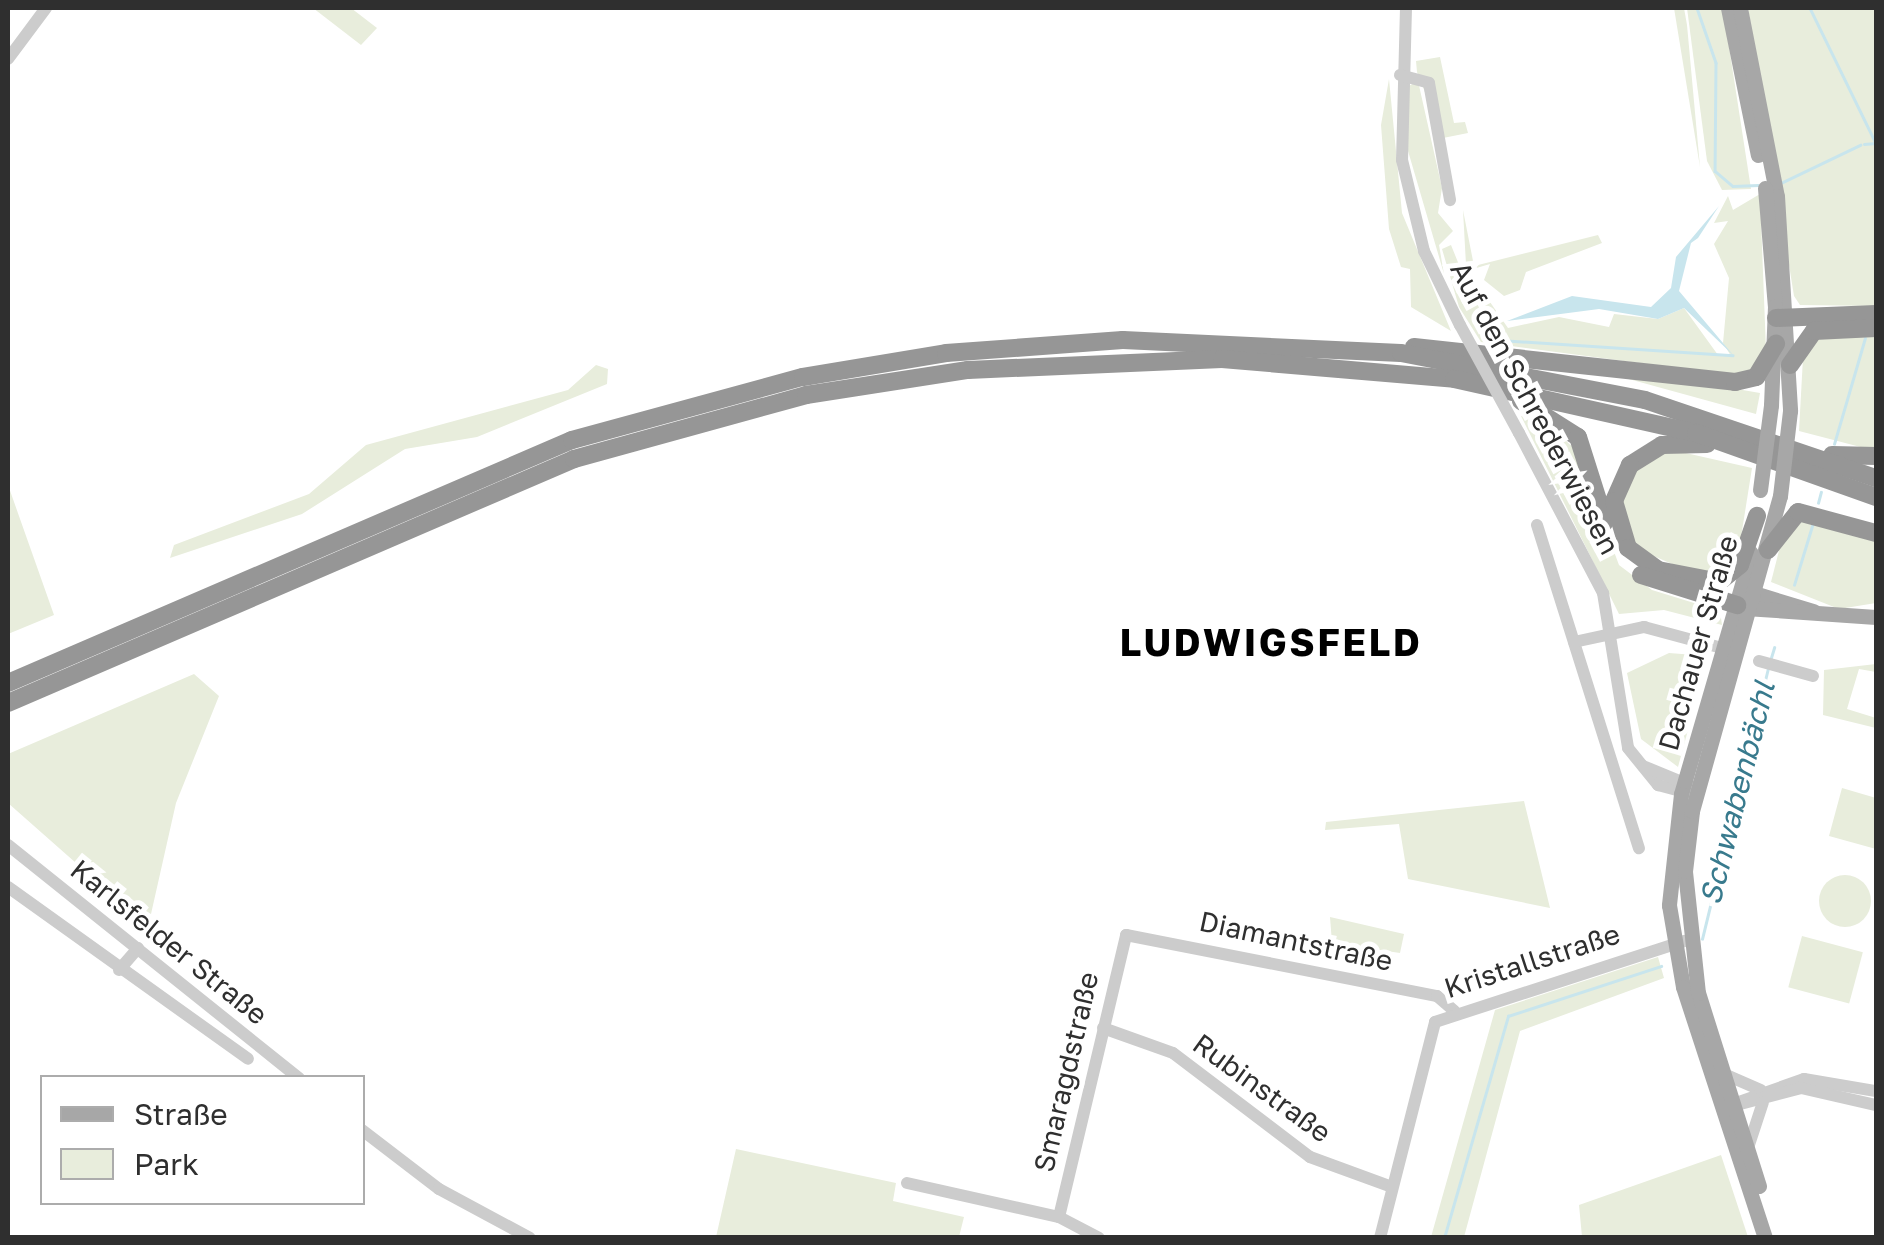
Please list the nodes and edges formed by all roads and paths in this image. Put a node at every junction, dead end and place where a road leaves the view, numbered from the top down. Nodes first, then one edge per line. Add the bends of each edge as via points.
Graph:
1 (46, 8) edge
2 (1406, 8) edge
3 (1728, 8) edge
4 (1740, 8) edge
5 (8, 58) edge
6 (1400, 74) junction
7 (1768, 178) junction
8 (1450, 200) dead end
9 (1876, 314) edge
10 (1782, 317) junction
11 (1876, 328) edge
12 (1776, 344) junction
13 (1351, 348) junction
14 (1790, 365) junction
15 (1474, 383) junction
16 (1731, 445) junction
17 (1812, 453) junction
18 (1876, 456) edge
19 (1876, 478) edge
20 (1876, 497) edge
21 (1757, 516) junction
22 (1537, 525) dead end
23 (1876, 533) edge
24 (1768, 550) junction
25 (1746, 602) junction
26 (1785, 615) junction
27 (1876, 617) edge
28 (1840, 620) junction
29 (1614, 631) junction
30 (1743, 640) junction
31 (1574, 642) junction
32 (1718, 646) dead end
33 (1759, 661) dead end
34 (1813, 676) dead end
35 (8, 682) edge
36 (8, 704) edge
37 (1687, 789) junction
38 (8, 845) edge
39 (1638, 848) dead end
40 (8, 887) edge
41 (1124, 940) joint
42 (1680, 941) junction
43 (138, 948) junction
44 (120, 970) junction
45 (1454, 1012) junction
46 (1104, 1028) junction
47 (248, 1059) dead end
48 (1724, 1074) junction
49 (294, 1075) edge
50 (1876, 1091) edge
51 (1764, 1096) junction
52 (1876, 1104) edge
53 (1730, 1106) junction
54 (365, 1132) edge
55 (1748, 1149) junction
56 (908, 1183) dead end
57 (1392, 1187) junction
58 (1060, 1217) junction
59 (530, 1238) edge
60 (1098, 1238) edge
61 (1380, 1238) edge
62 (1765, 1238) edge
63 (1775, 1238) edge

1 - 5 street
2 - 6 street, Auf den Schrederwiesen
3 - 7 main road, Dachauer Straße
4 - 7 main road, Dachauer Straße
6 - 8 street via 1429,82
6 - 29 street, Auf den Schrederwiesen, bridge via 1409,199 1460,325 1590,563
7 - 10 main road, Dachauer Straße
9 - 10 highway
10 - 12 main road, Dachauer Straße
10 - 14 main road, Dachauer Straße
11 - 14 highway via 1814,331
12 - 13 highway via 1745,382 1524,352
12 - 21 main road, Dachauer Straße, bridge
13 - 17 highway via 1561,380
13 - 35 highway via 1032,345 874,363 697,402 495,468
14 - 24 main road, Dachauer Straße, bridge via 1780,496
15 - 16 highway
15 - 25 highway via 1548,412 1578,437 1611,543 1626,564 1660,584
15 - 36 highway via 1162,358 968,370 806,395 530,475
16 - 20 highway
16 - 21 highway via 1645,452 1619,482 1616,526 1650,566 1713,584 1736,571
17 - 18 highway
17 - 19 highway
21 - 25 main road, Dachauer Straße
22 - 31 street
23 - 24 highway via 1810,511 1788,518
24 - 25 main road, Dachauer Straße
25 - 26 main road
25 - 28 main road
25 - 30 main road, Dachauer Straße
25 - 37 main road, Dachauer Straße
26 - 28 main road
26 - 30 main road
27 - 28 main road
29 - 31 street
29 - 32 street via 1667,628
29 - 37 street, Auf den Schrederwiesen via 1622,726 1637,762
30 - 37 main road, Dachauer Straße
31 - 39 street
33 - 34 street
37 - 42 main road, Dachauer Straße
38 - 43 street, Karlsfelder Straße
40 - 44 street, Karlsfelder Straße
41 - 45 street, Diamantstraße via 1437,996
41 - 46 street, Smaragdstraße
42 - 45 street, Kristallstraße
42 - 48 main road, Dachauer Straße
42 - 53 main road, Dachauer Straße
43 - 44 street
43 - 49 street, Karlsfelder Straße
44 - 47 street, Karlsfelder Straße
45 - 57 street, Kristallstraße via 1432,1030
46 - 57 street, Rubinstraße via 1173,1053 1310,1157
46 - 58 street, Smaragdstraße
48 - 51 street
48 - 53 main road, Dachauer Straße
50 - 51 street via 1814,1079
51 - 52 street via 1801,1088
51 - 53 street
51 - 55 street
53 - 55 main road, Dachauer Straße
53 - 62 main road, Dachauer Straße
54 - 59 street via 450,1196
55 - 63 main road, Dachauer Straße
56 - 58 street
57 - 61 street, Kristallstraße
58 - 60 street

